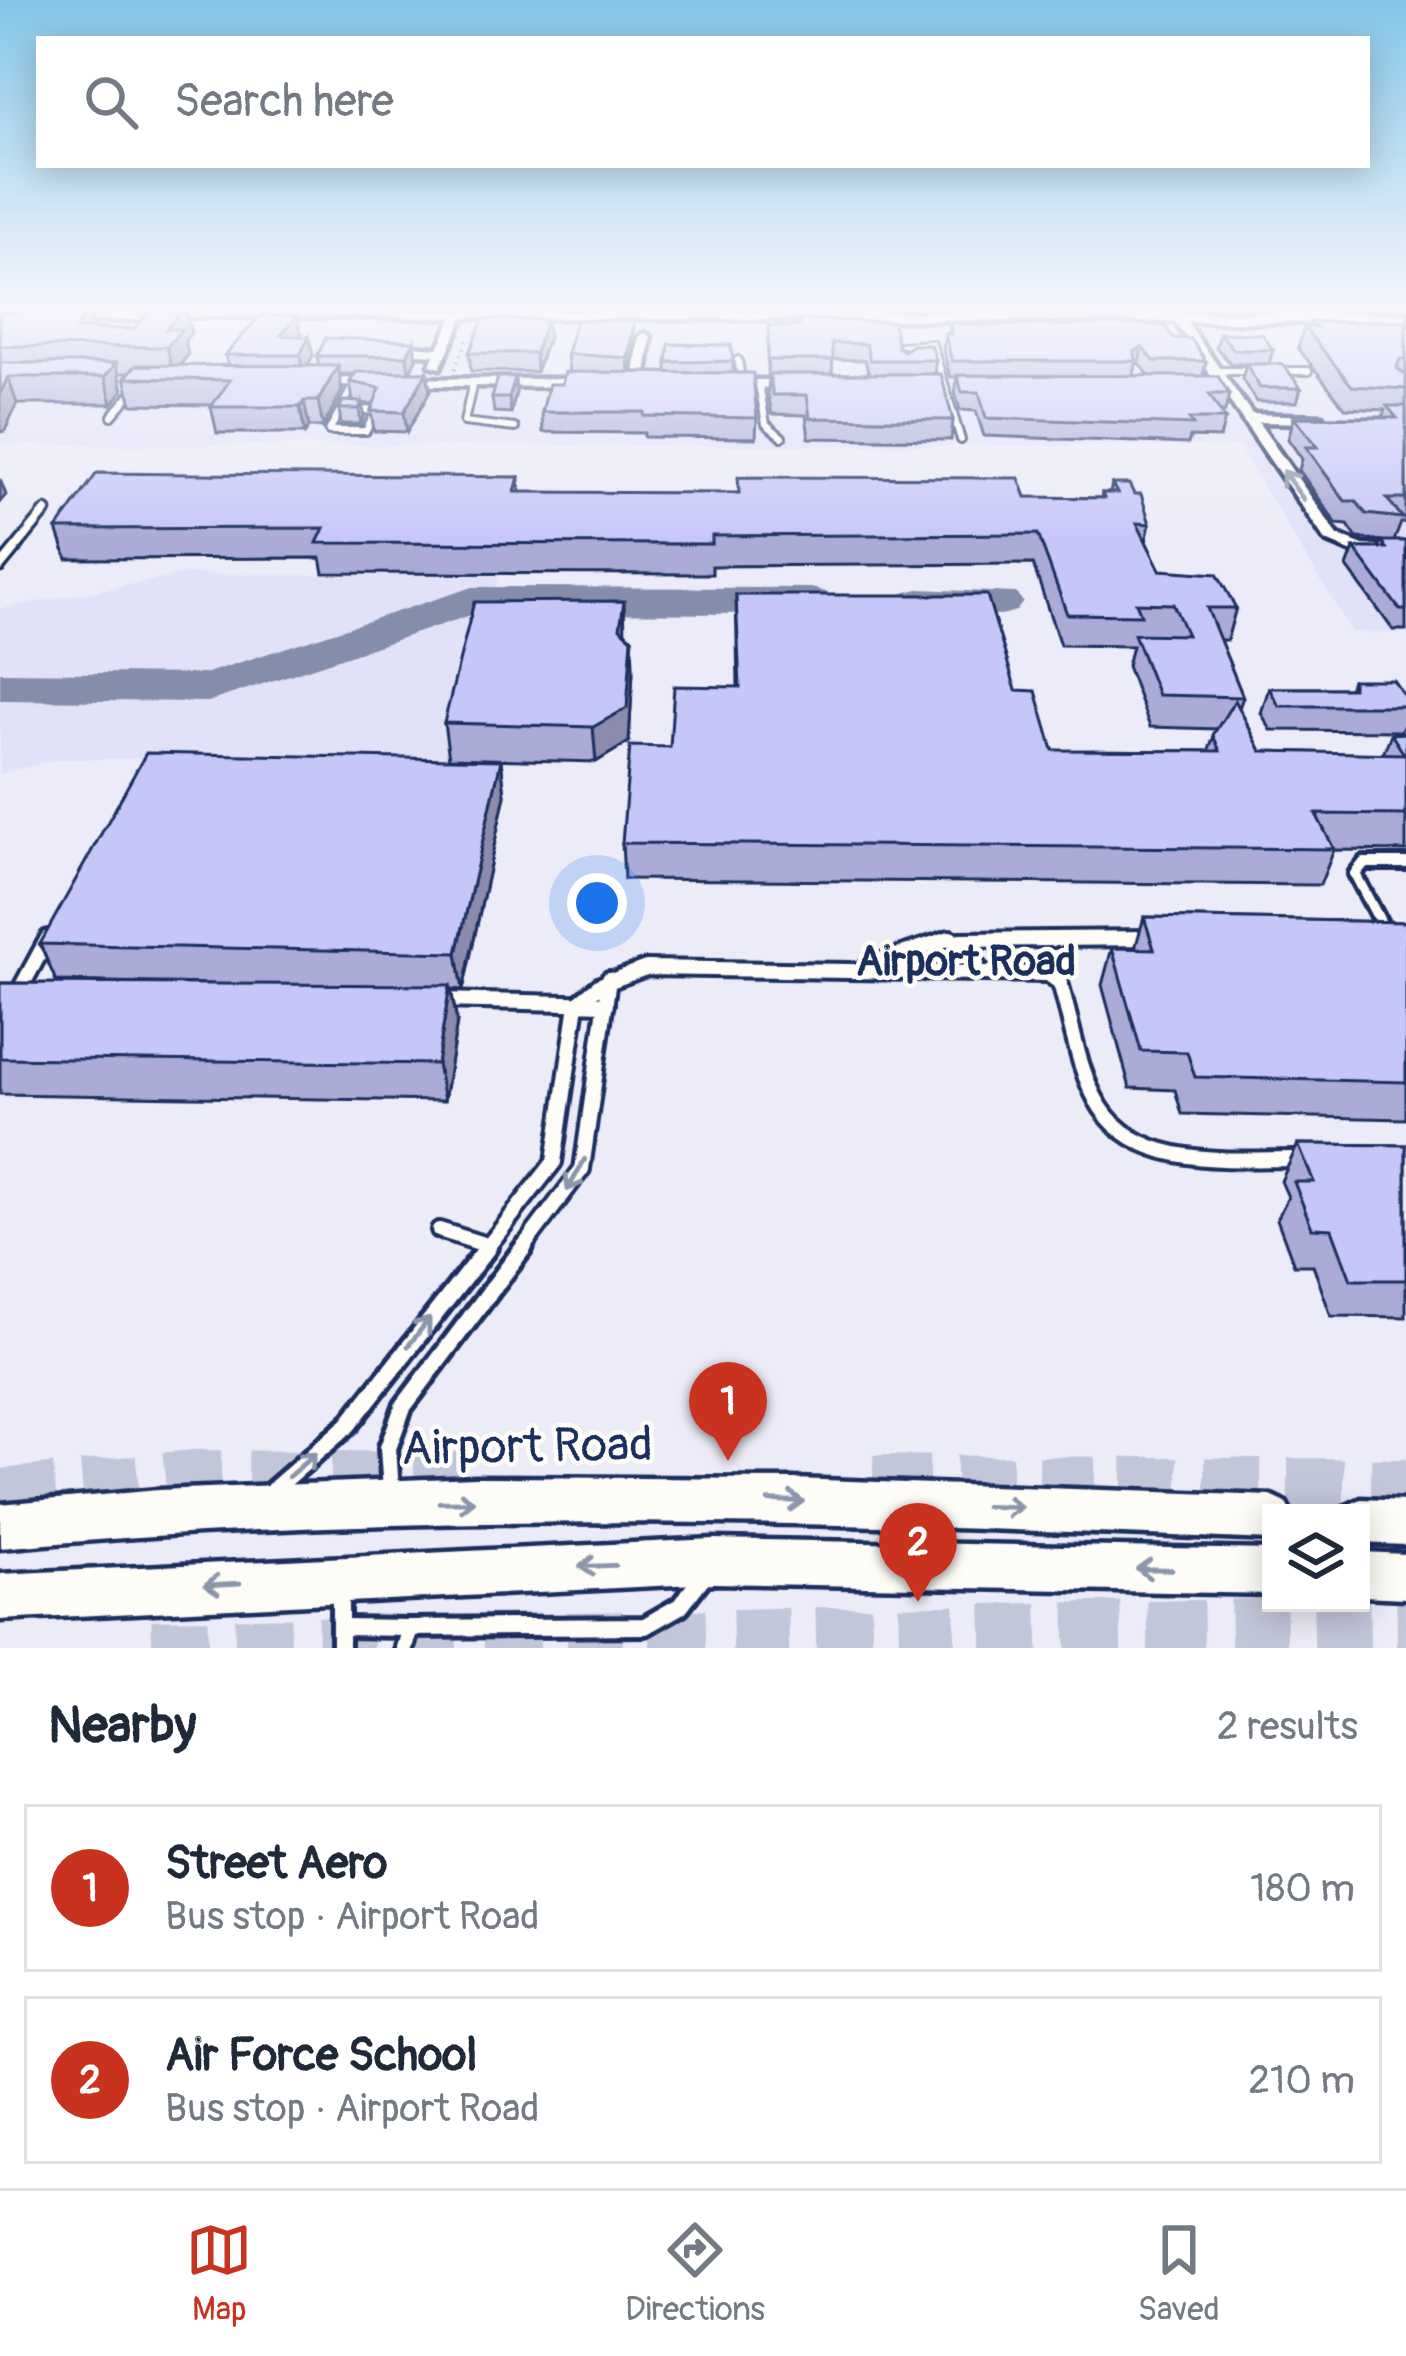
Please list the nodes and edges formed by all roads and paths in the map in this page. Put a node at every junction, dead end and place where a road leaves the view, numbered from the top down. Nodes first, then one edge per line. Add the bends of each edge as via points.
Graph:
1 (135, 388) edge
2 (352, 388) edge
3 (437, 388) edge
4 (472, 388) edge
5 (760, 388) edge
6 (947, 388) edge
7 (1221, 388) edge
8 (432, 402) dead end
9 (340, 409) junction
10 (112, 416) dead end
11 (1246, 418) junction
12 (1341, 419) edge
13 (515, 428) dead end
14 (782, 437) dead end
15 (961, 440) dead end
16 (46, 511) dead end
17 (0, 552) edge
18 (13, 552) junction
19 (1406, 552) edge
20 (0, 567) edge
21 (1406, 863) edge
22 (61, 914) edge
23 (1169, 938) edge
24 (1360, 939) edge
25 (960, 940) junction
26 (858, 969) junction
27 (971, 970) junction
28 (610, 979) junction
29 (0, 994) edge
30 (16, 994) junction
31 (38, 994) edge
32 (419, 999) edge
33 (577, 1004) junction
34 (606, 1004) junction
35 (562, 1102) junction
36 (593, 1103) junction
37 (1318, 1160) edge
38 (439, 1230) dead end
39 (486, 1245) junction
40 (401, 1502) junction
41 (256, 1505) junction
42 (1262, 1518) edge
43 (1370, 1522) edge
44 (1406, 1523) edge
45 (0, 1526) edge
46 (714, 1561) junction
47 (1262, 1572) edge
48 (1370, 1574) edge
49 (1406, 1576) edge
50 (338, 1577) junction
51 (0, 1597) edge
52 (343, 1627) junction
53 (411, 1628) junction
54 (340, 1648) edge
55 (405, 1648) edge

1 - 10 lane
2 - 9 lane
3 - 8 street
4 - 13 lane via 464,422
5 - 14 lane via 766,424
6 - 15 lane
7 - 11 street
9 - 9 lane via 330,432 365,431 376,411
11 - 12 street
19 -> 11 street via 1360,550 1332,538
16 - 18 lane
17 - 18 lane
18 - 20 lane
21 - 24 lane via 1359,867 1355,874 1382,925
22 - 30 lane
23 - 25 lane
25 - 26 lane via 940,939
25 - 27 lane via 975,957
26 - 27 lane
26 - 28 lane via 646,968
27 - 37 lane via 1056,978 1101,1109 1148,1145 1187,1155
28 - 33 lane
28 - 34 lane
29 - 30 lane
30 - 31 lane
32 - 33 lane
33 - 34 lane
33 - 35 lane
34 - 36 lane
35 - 36 lane
35 - 39 lane via 554,1162
36 -> 40 lane via 582,1169 403,1407 386,1441 385,1469
38 - 39 lane
41 -> 39 lane via 348,1425
40 - 41 main road, Airport Road
40 -> 42 main road, Airport Road via 887,1502
41 - 45 main road, Airport Road
43 - 44 main road
47 -> 46 main road
46 -> 50 main road
46 - 53 lane via 684,1605 645,1626
48 - 49 main road
50 -> 51 main road
50 - 52 lane
52 - 53 lane
52 - 54 lane
53 - 55 lane

